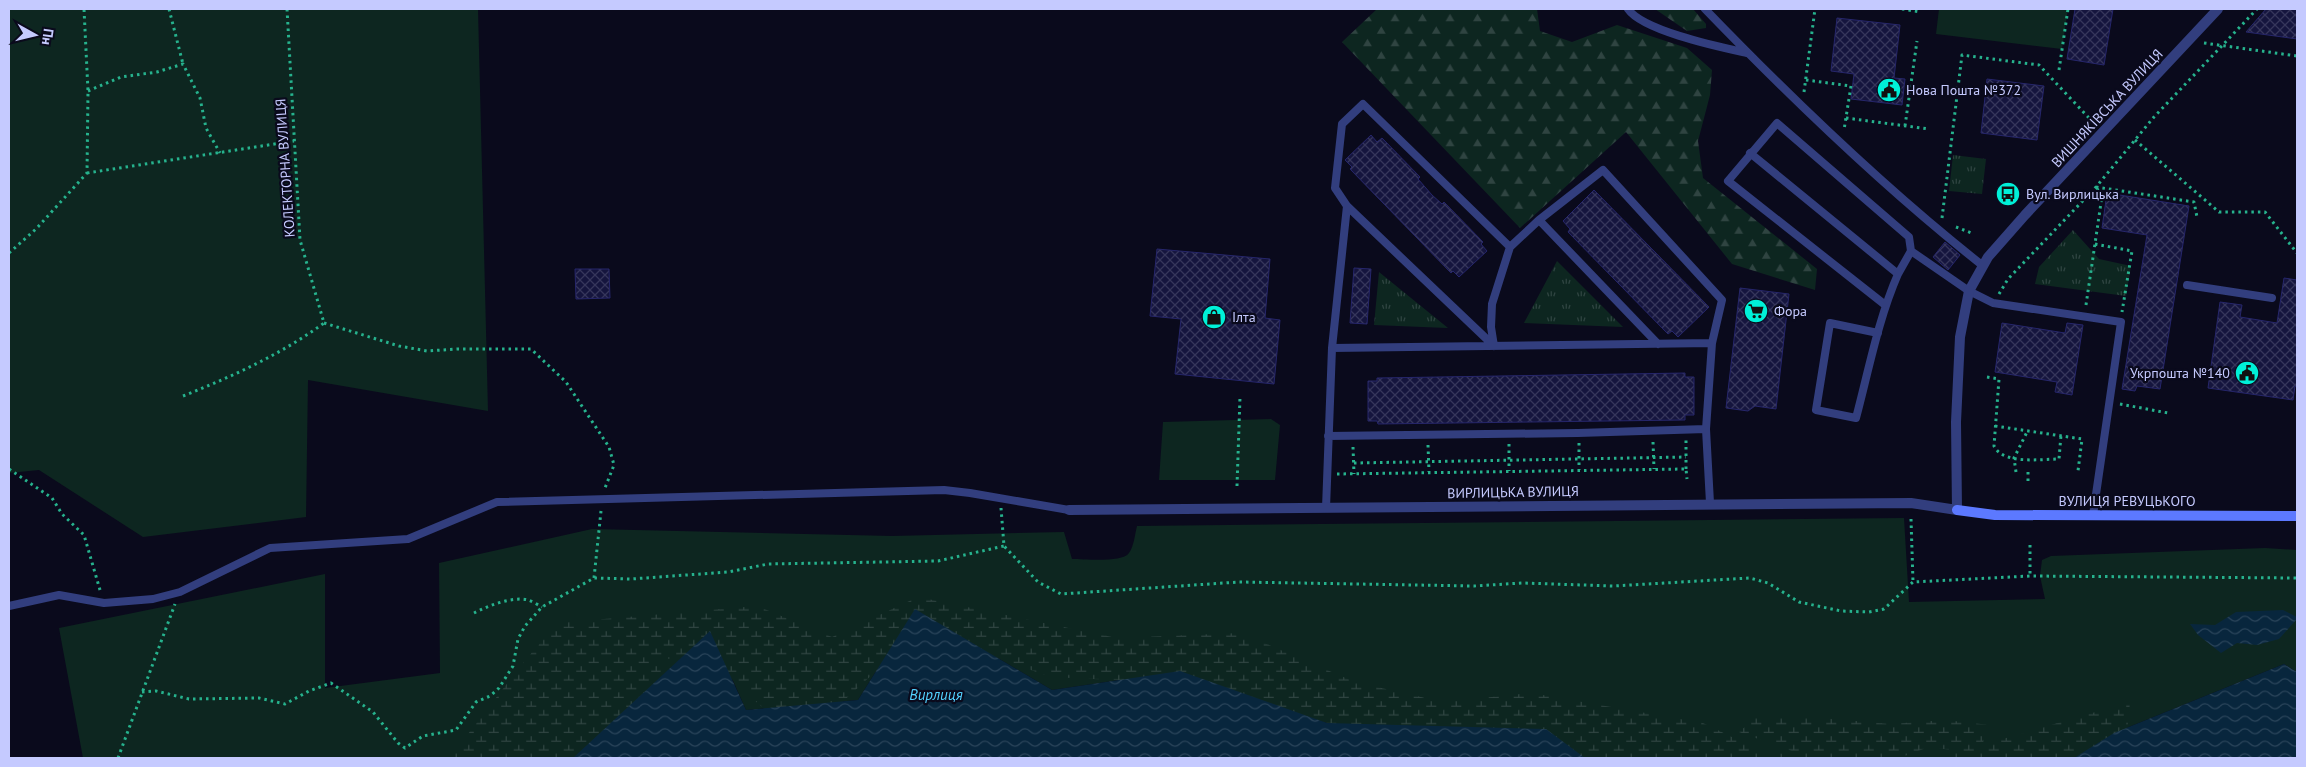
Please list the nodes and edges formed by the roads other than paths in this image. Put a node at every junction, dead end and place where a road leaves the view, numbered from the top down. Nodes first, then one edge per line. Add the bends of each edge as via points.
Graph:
1 (1628, 9) edge
2 (1705, 9) edge
3 (2218, 9) edge
4 (1747, 53) junction
5 (1750, 154) junction
6 (1347, 206) junction
7 (1539, 220) junction
8 (1510, 247) junction
9 (1910, 251) junction
10 (1982, 265) junction
11 (1898, 274) junction
12 (2187, 285) dead end
13 (1969, 290) junction
14 (2272, 298) dead end
15 (1884, 304) junction
16 (1878, 333) junction
17 (1712, 343) junction
18 (1658, 344) junction
19 (1494, 346) junction
20 (1332, 348) junction
21 (1706, 429) junction
22 (1328, 436) junction
23 (1710, 503) junction
24 (1326, 508) junction
25 (1069, 510) joint
26 (1957, 510) junction
27 (2093, 516) junction
28 (2297, 516) edge
29 (9, 606) edge

1 - 4 lane via 1658,29 1704,44
2 - 4 lane
3 - 10 street, ВИШНЯКІВСЬКА ВУЛИЦЯ
4 - 10 lane via 1842,144
5 - 9 lane via 1777,122 1909,237
5 - 11 lane
5 - 15 lane via 1728,181
6 - 8 lane via 1334,188 1342,124 1363,104
6 - 19 lane
6 - 20 lane
7 - 8 lane
7 - 17 lane via 1603,170 1722,300
7 - 18 lane
8 - 19 lane via 1492,304
9 - 11 lane
9 - 13 lane
10 - 13 street, ВИШНЯКІВСЬКА ВУЛИЦЯ
11 - 15 lane
12 - 14 lane
13 - 26 street, ВИШНЯКІВСЬКА ВУЛИЦЯ via 1960,337
13 - 27 lane via 1993,303 2121,322
15 - 16 lane
16 - 16 lane via 1856,418 1816,410 1830,323
17 - 18 lane
17 - 21 lane
18 - 19 lane
19 - 20 lane
20 - 22 lane
21 - 22 lane
21 - 23 lane
22 - 24 lane
23 - 24 street, ВИРЛИЦЬКА ВУЛИЦЯ
23 - 26 street, ВИРЛИЦЬКА ВУЛИЦЯ via 1911,503
24 - 25 street, ВИРЛИЦЬКА ВУЛИЦЯ
25 - 29 lane via 944,490 496,502 408,538 270,548 180,592 153,599 104,603 59,595
26 - 27 street, ВУЛИЦЯ РЕВУЦЬКОГО via 1995,515
27 - 28 street, ВУЛИЦЯ РЕВУЦЬКОГО

